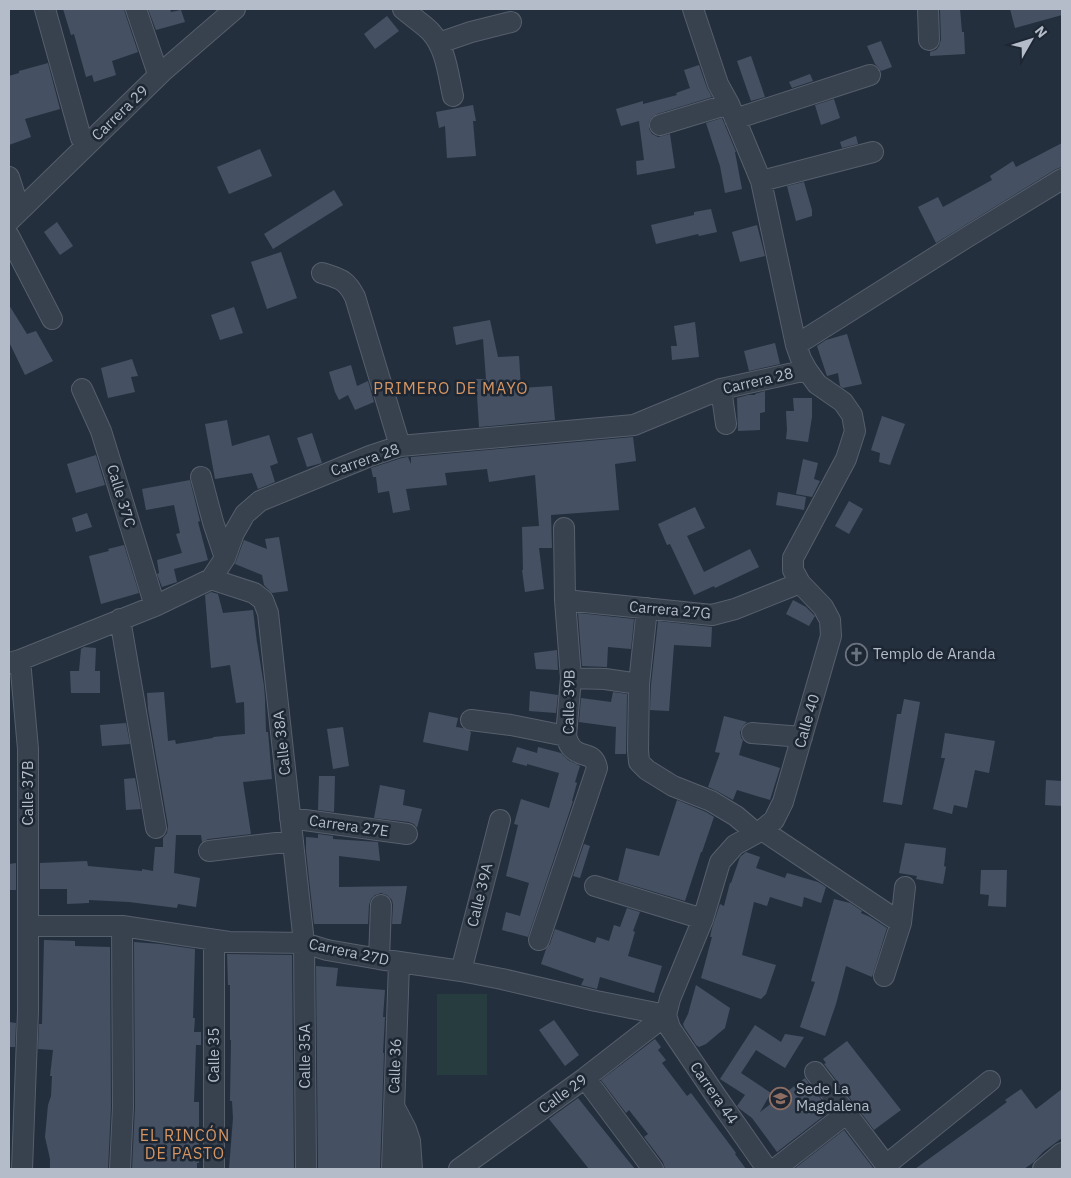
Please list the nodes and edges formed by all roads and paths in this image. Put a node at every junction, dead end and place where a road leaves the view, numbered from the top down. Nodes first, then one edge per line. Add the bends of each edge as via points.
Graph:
1 (45, 9) edge
2 (136, 9) edge
3 (222, 9) edge
4 (235, 9) edge
5 (403, 9) edge
6 (693, 9) edge
7 (928, 9) edge
8 (511, 22) dead end
9 (929, 40) dead end
10 (439, 43) junction
11 (156, 68) junction
12 (870, 75) dead end
13 (453, 96) dead end
14 (732, 112) junction
15 (660, 126) dead end
16 (81, 138) junction
17 (873, 152) dead end
18 (9, 177) edge
19 (1062, 180) edge
20 (761, 181) junction
21 (13, 206) edge
22 (9, 221) edge
23 (9, 236) edge
24 (322, 273) dead end
25 (52, 319) dead end
26 (796, 345) junction
27 (806, 370) junction
28 (82, 389) dead end
29 (721, 389) junction
30 (726, 424) dead end
31 (400, 446) junction
32 (201, 477) dead end
33 (564, 528) dead end
34 (225, 558) junction
35 (211, 578) junction
36 (800, 583) junction
37 (565, 600) junction
38 (155, 606) junction
39 (648, 608) junction
40 (120, 619) junction
41 (14, 661) edge
42 (571, 678) junction
43 (639, 684) junction
44 (470, 720) dead end
45 (752, 733) dead end
46 (566, 736) junction
47 (802, 737) junction
48 (290, 818) junction
49 (500, 820) dead end
50 (156, 828) dead end
51 (759, 832) junction
52 (407, 834) dead end
53 (293, 841) junction
54 (209, 851) dead end
55 (595, 886) dead end
56 (905, 887) dead end
57 (381, 905) dead end
58 (703, 919) junction
59 (901, 923) junction
60 (28, 926) junction
61 (122, 926) junction
62 (214, 940) junction
63 (539, 940) dead end
64 (304, 943) junction
65 (379, 959) junction
66 (399, 963) junction
67 (461, 971) junction
68 (884, 976) dead end
69 (666, 1015) junction
70 (815, 1072) dead end
71 (585, 1078) junction
72 (990, 1081) dead end
73 (17, 1094) edge
74 (394, 1107) junction
75 (846, 1113) junction
76 (1062, 1153) edge
77 (888, 1167) edge
78 (22, 1169) edge
79 (120, 1169) edge
80 (214, 1169) edge
81 (306, 1169) edge
82 (392, 1169) edge
83 (412, 1169) edge
84 (459, 1169) edge
85 (652, 1169) edge
86 (768, 1169) edge
87 (775, 1169) edge
88 (1043, 1169) edge

1 - 16 street
2 - 11 street
3 - 11 street, Carrera 29
4 - 22 street, Carrera 29 via 162,72
5 - 10 street via 430,31
6 - 14 street via 718,84
7 - 9 street
8 - 10 street
10 - 13 street
11 - 16 street, Carrera 29
12 - 14 street
14 - 15 street
14 - 20 street
16 - 21 street, Carrera 29
17 - 20 street
18 - 21 street
19 - 26 street
20 - 26 street
23 - 25 street
24 - 31 street via 342,280 355,297
26 - 27 street
27 - 29 street, Carrera 28
27 - 36 street, Calle 40 via 817,384 843,402 852,414 855,430 846,459 793,558 793,570
28 - 38 street, Calle 37C via 101,431
29 - 30 street
29 - 31 street, Carrera 28 via 634,425
31 - 34 street, Carrera 28 via 260,501 245,514
32 - 34 street
33 - 37 street, Calle 39B
34 - 35 street, Carrera 28
35 - 38 street, Carrera 28
35 - 48 street, Calle 38A via 254,594 262,600 268,613
36 - 39 street, Carrera 27G via 712,615
36 - 47 street, Calle 40 via 823,607 830,620 831,636
37 - 39 street, Carrera 27G
37 - 42 street, Calle 39B
38 - 40 street, Carrera 28
39 - 43 street
40 - 41 street, Carrera 28
40 - 50 street
41 - 60 street, Calle 37B via 28,749
42 - 43 street
42 - 46 street, Calle 39B
43 - 51 street via 640,762 673,786 711,801
44 - 46 street
45 - 47 street
46 - 63 street, Calle 39B via 575,751 596,761 597,768
47 - 51 street, Calle 40 via 784,802 774,820
48 - 52 street, Carrera 27E
48 - 53 street, Calle 38A
49 - 67 street, Calle 39A
51 - 58 street, Calle 40 via 735,845 720,862
51 - 59 street
53 - 54 street, Carrera 27E
53 - 64 street, Calle 38A
55 - 58 street
56 - 59 street
57 - 65 street
58 - 69 street, Calle 40
59 - 68 street
60 - 61 street, Carrera 27D
60 - 73 street, Calle 37B via 28,1011
61 - 62 street, Carrera 27D
61 - 79 street
62 - 64 street, Carrera 27D
62 - 80 street, Calle 35
64 - 65 street, Carrera 27D
64 - 81 street, Calle 35A
65 - 66 street, Carrera 27D
66 - 67 street, Carrera 27D
66 - 74 street, Calle 36
67 - 69 street, Carrera 27D
69 - 71 street, Calle 29
69 - 86 street, Carrera 44 via 670,1028
70 - 75 street
71 - 84 street, Calle 29
71 - 85 street
72 - 77 street
73 - 78 street, Calle 37B
74 - 82 street, Calle 36
74 - 83 street via 410,1140
75 - 77 street
75 - 87 street
76 - 88 street

